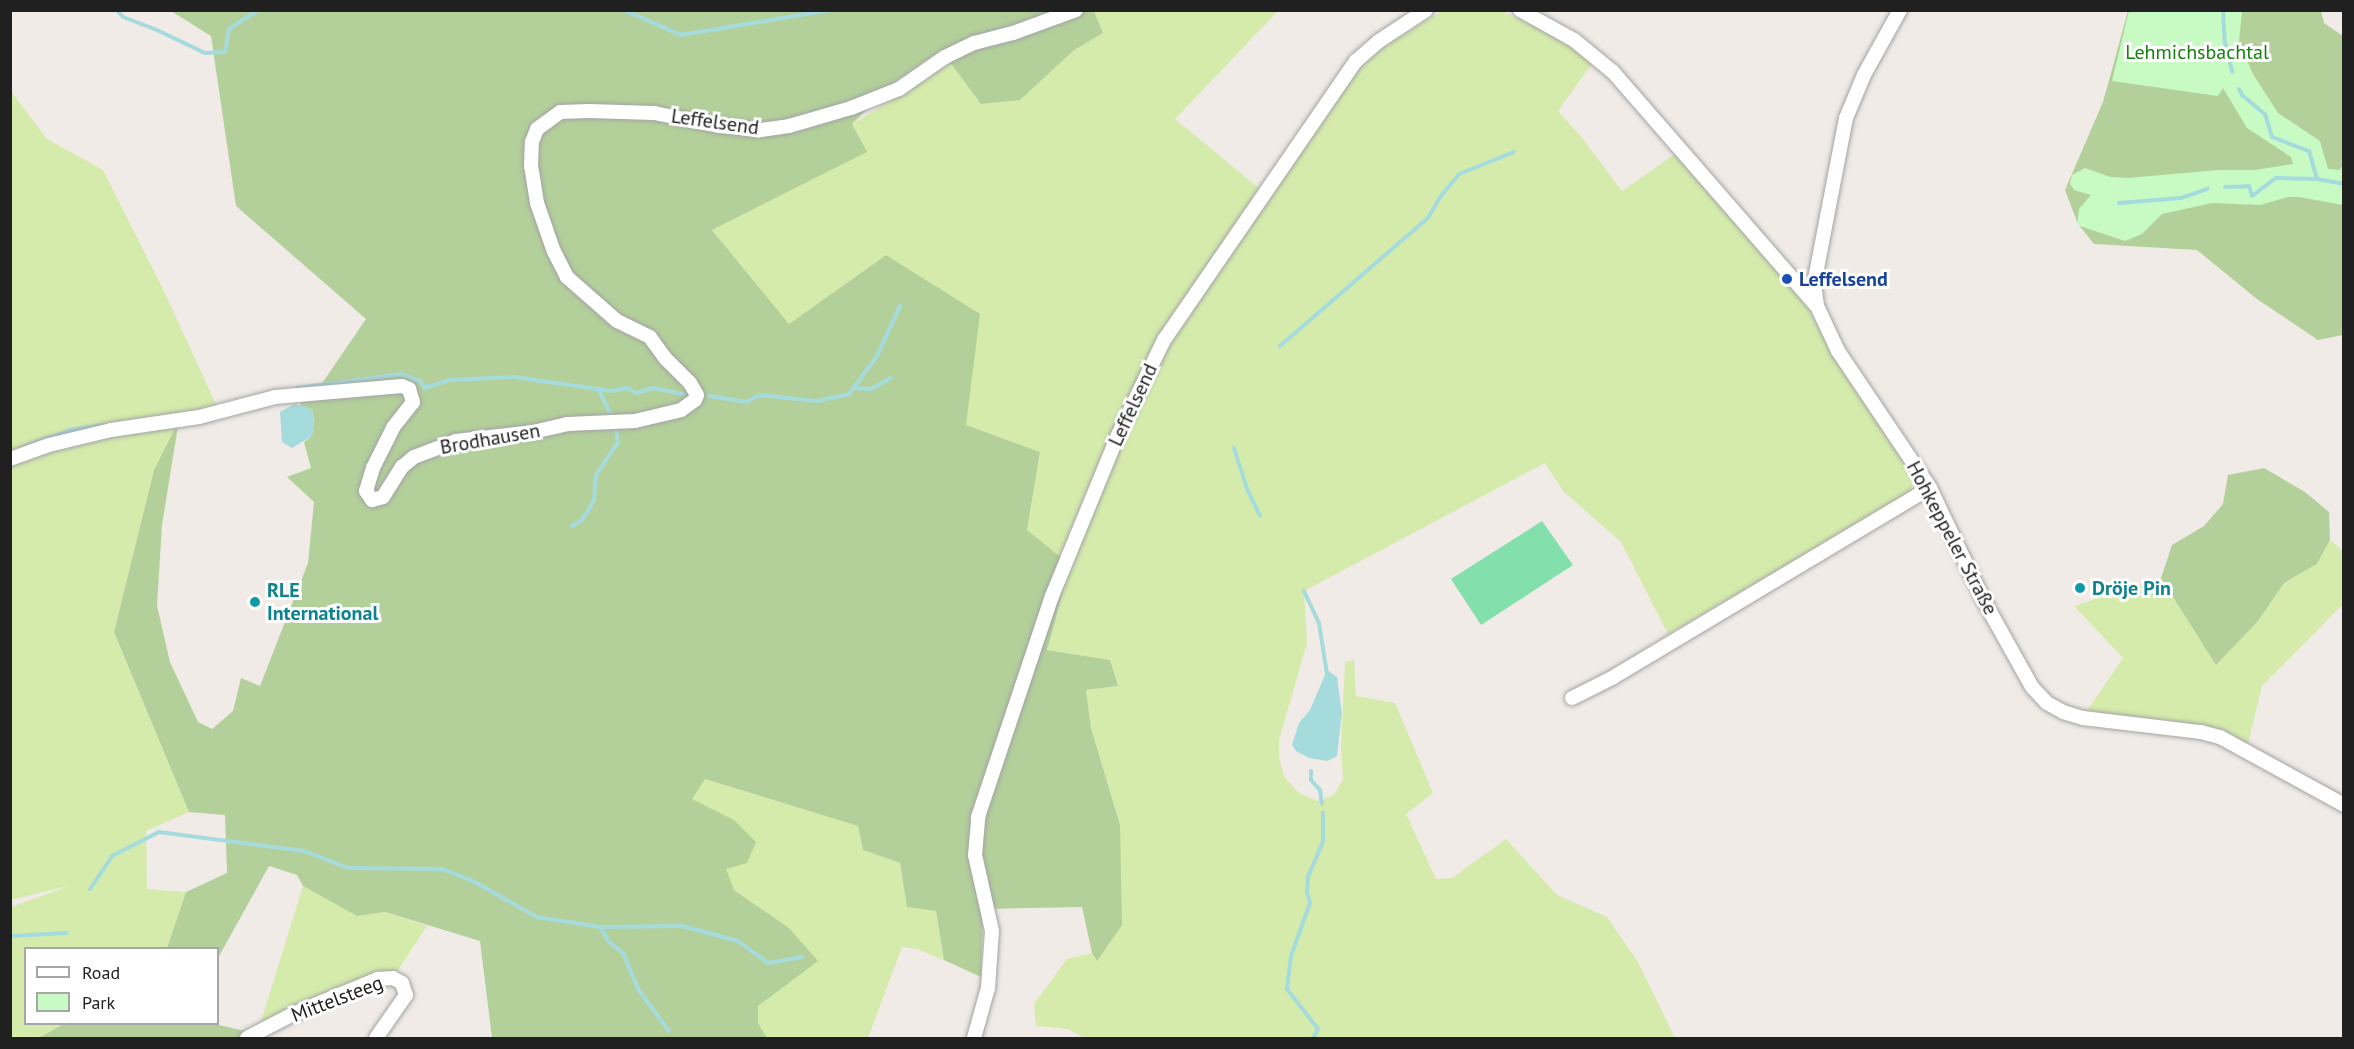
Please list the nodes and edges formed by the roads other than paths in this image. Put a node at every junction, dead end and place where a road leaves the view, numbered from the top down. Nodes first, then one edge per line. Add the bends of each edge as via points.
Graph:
1 (1076, 10) edge
2 (1426, 10) edge
3 (1520, 10) edge
4 (1900, 10) edge
5 (654, 113) joint
6 (1817, 306) junction
7 (10, 459) edge
8 (1930, 488) junction
9 (1572, 698) dead end
10 (2343, 805) edge
11 (247, 1038) edge
12 (376, 1038) edge
13 (974, 1038) edge

1 - 5 street, Leffelsend via 974,43 945,57 899,89 789,126 761,130 729,127
2 - 13 street, Leffelsend via 1356,61 1164,340 1118,435 1052,596 981,807 975,838 992,931 988,988
3 - 6 street via 1574,40 1613,72
4 - 6 street, Hohkeppeler Straße via 1864,75 1846,118 1814,284
5 - 7 street, Brodhausen via 560,112 537,129 531,166 537,203 567,277 617,321 650,337 695,389 697,395 691,406 635,421 567,424 456,441 414,457 402,466 382,497 372,500 366,491 373,468 393,429 413,402 409,389 402,386 275,397 199,417 101,432
6 - 8 street, Hohkeppeler Straße via 1838,351
8 - 9 street
8 - 10 street, Hohkeppeler Straße via 1984,601 2032,687 2046,703 2083,718 2220,737
11 - 12 street, Mittelsteeg via 295,1013 378,979 393,978 402,983 406,995

